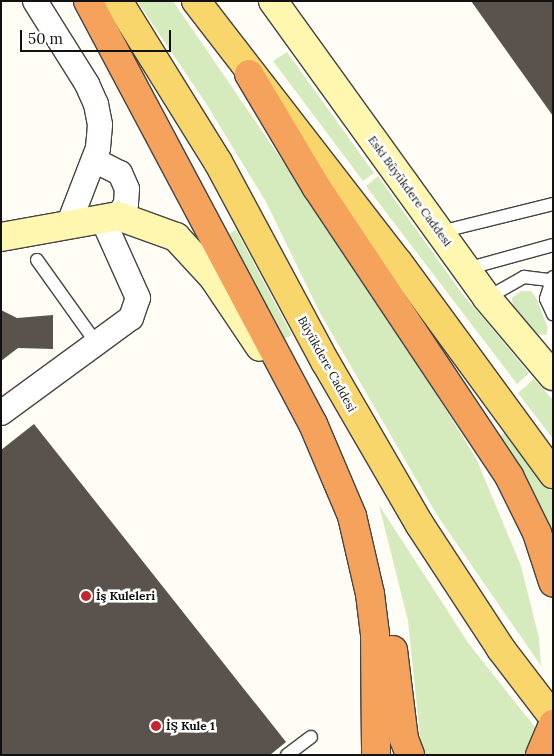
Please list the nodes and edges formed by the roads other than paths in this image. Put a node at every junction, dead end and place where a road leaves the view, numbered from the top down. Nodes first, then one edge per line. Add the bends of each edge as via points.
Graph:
1 (35, 1) edge
2 (88, 1) edge
3 (118, 1) edge
4 (196, 1) edge
5 (273, 1) edge
6 (249, 74) junction
7 (94, 160) junction
8 (553, 204) edge
9 (111, 218) junction
10 (70, 223) junction
11 (440, 232) junction
12 (1, 237) edge
13 (553, 245) edge
14 (37, 260) dead end
15 (466, 269) junction
16 (551, 278) edge
17 (488, 298) junction
18 (553, 314) edge
19 (97, 344) junction
20 (550, 361) edge
21 (1, 414) edge
22 (334, 470) junction
23 (553, 474) edge
24 (352, 516) junction
25 (553, 582) edge
26 (553, 717) edge
27 (553, 724) edge
28 (311, 737) dead end
29 (287, 755) edge
30 (376, 755) edge
31 (410, 755) edge
32 (540, 755) edge

1 - 7 street via 96,104 100,125
2 - 22 highway via 313,424
3 - 26 main road, Büyükdere Caddesi via 218,162 390,475 501,649
4 - 6 main road
5 - 11 street, Eski Büyükdere Caddesi
6 - 23 main road via 302,136
6 - 25 highway via 316,188 509,476 537,533
7 - 9 street via 120,173 127,189 126,204
7 - 10 street
8 - 11 lane
9 - 10 street
9 - 19 street via 138,298 131,318
9 - 22 street via 176,237 213,277
10 - 12 street
11 - 15 street, Eski Büyükdere Caddesi
13 - 15 lane
14 - 19 lane
15 - 17 street, Eski Büyükdere Caddesi
16 - 17 lane via 524,277
16 - 18 lane via 546,299
17 - 20 street, Eski Büyükdere Caddesi
19 - 21 street
22 - 24 highway
24 - 30 highway via 370,594 375,634 378,676
24 - 31 highway via 370,545 378,570 389,619 404,739
27 - 32 highway
28 - 29 lane

